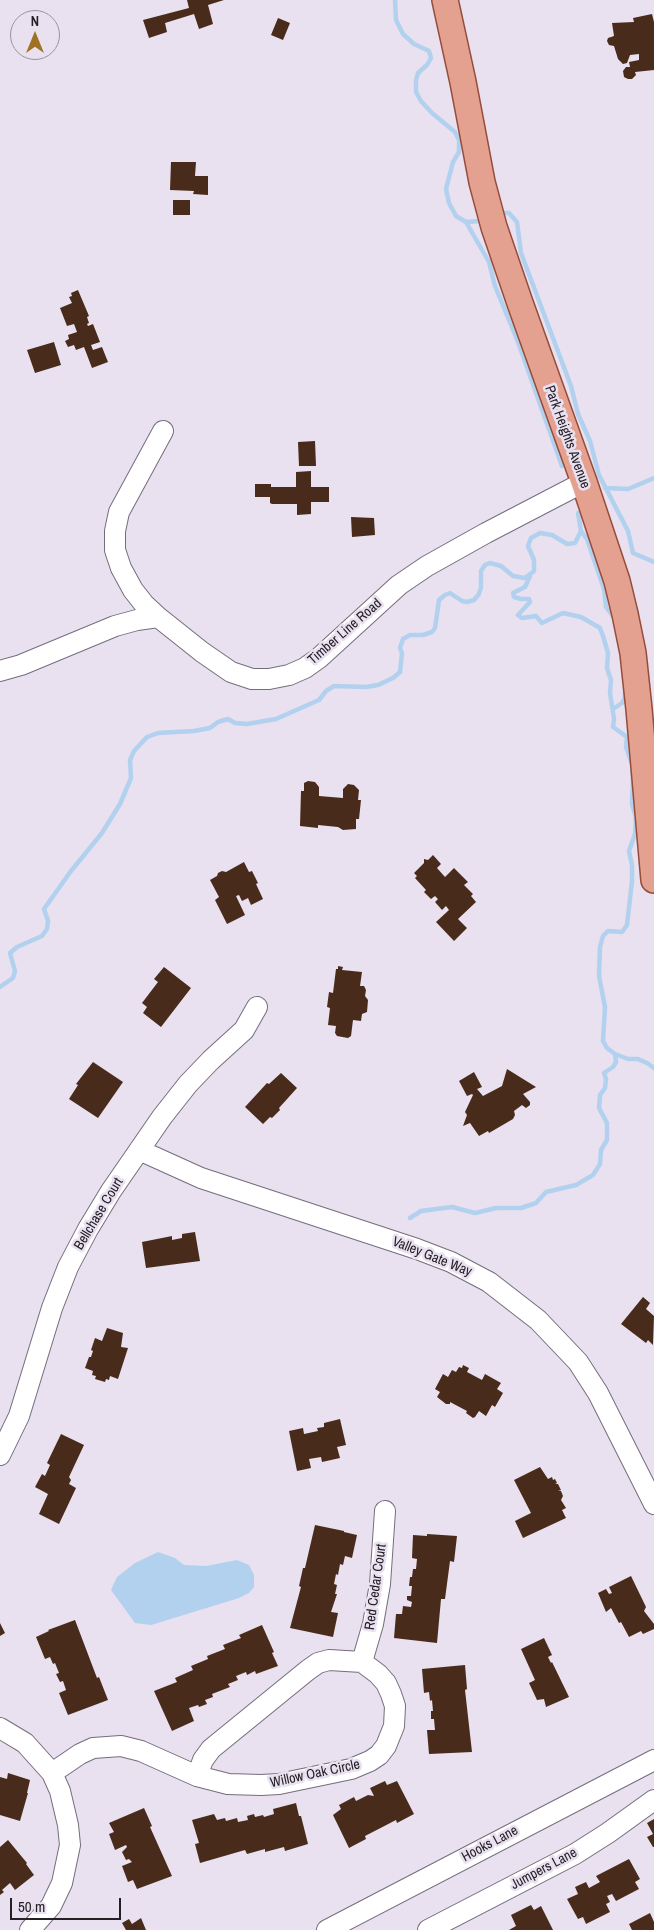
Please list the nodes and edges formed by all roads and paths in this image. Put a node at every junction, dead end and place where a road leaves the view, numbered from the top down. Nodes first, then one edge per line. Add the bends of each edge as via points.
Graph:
1 (445, 0) edge
2 (164, 431) dead end
3 (584, 482) junction
4 (158, 617) junction
5 (0, 671) edge
6 (654, 880) edge
7 (257, 1007) dead end
8 (139, 1150) junction
9 (0, 1455) edge
10 (654, 1504) edge
11 (385, 1511) dead end
12 (362, 1662) junction
13 (0, 1728) edge
14 (654, 1760) edge
15 (52, 1773) junction
16 (197, 1776) junction
17 (654, 1800) edge
18 (30, 1930) edge
19 (327, 1930) edge
20 (428, 1930) edge

1 - 3 main road, Park Heights Avenue via 494,227
2 - 4 street, Timber Line Road via 129,492 115,531 115,550 121,568 133,590
3 - 4 street, Timber Line Road via 420,571 399,585 319,658 289,675 252,679 231,672
3 - 6 main road, Park Heights Avenue via 617,581 633,653
4 - 5 street via 115,626
7 - 8 street, Bellchase Court via 244,1030 188,1084
8 - 9 street, Bellchase Court via 97,1214 68,1267 19,1416
8 - 10 street, Valley Gate Way via 201,1178 424,1251 489,1282 538,1320 578,1362 598,1393
11 - 12 street, Red Cedar Court via 378,1593
12 - 16 street via 329,1660 318,1663 211,1749
12 - 16 street, Willow Oak Circle via 386,1683 394,1706 391,1736 379,1755 351,1769 279,1784 228,1784
13 - 15 street via 26,1743
14 - 19 street, Hooks Lane
15 - 16 street, Willow Oak Circle via 93,1748 121,1746 141,1751
15 - 18 street via 65,1808 70,1845 62,1883 51,1906
17 - 20 street, Jumpers Lane via 575,1854

